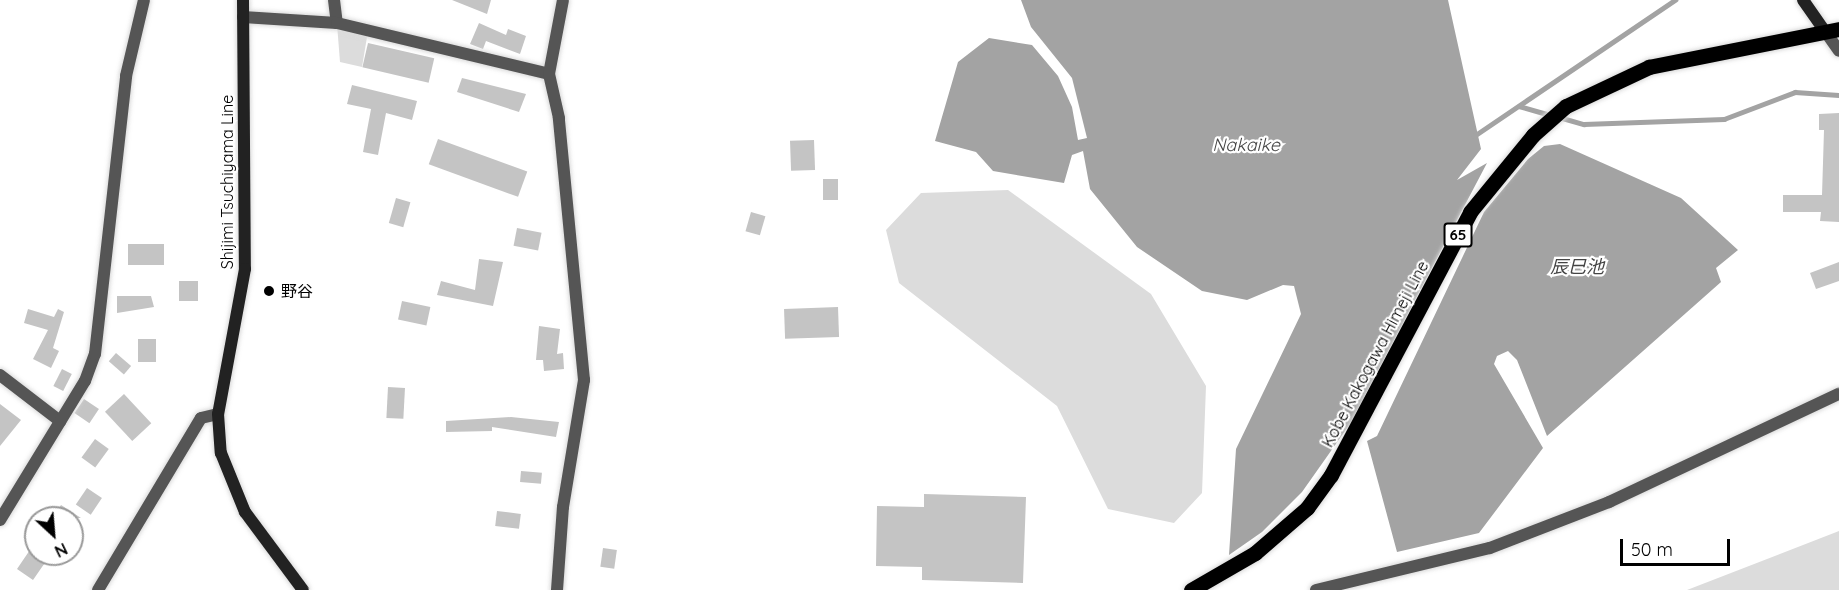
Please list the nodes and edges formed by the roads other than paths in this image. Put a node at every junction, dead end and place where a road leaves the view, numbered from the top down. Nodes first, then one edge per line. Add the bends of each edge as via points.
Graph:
1 (144, 0) edge
2 (243, 0) edge
3 (334, 0) edge
4 (563, 0) edge
5 (1803, 0) edge
6 (243, 17) junction
7 (337, 24) junction
8 (1832, 30) edge
9 (1839, 51) edge
10 (549, 74) junction
11 (0, 364) edge
12 (0, 369) edge
13 (0, 375) edge
14 (1839, 394) edge
15 (218, 414) junction
16 (60, 422) junction
17 (0, 520) edge
18 (98, 590) edge
19 (303, 590) edge
20 (557, 590) edge
21 (1191, 590) edge
22 (1316, 590) edge

1 - 16 street via 126,76 95,354
2 - 6 main road, Shijimi Tsuchiyama Line
3 - 7 street
4 - 10 street
5 - 8 main road
6 - 7 street
6 - 15 main road, Shijimi Tsuchiyama Line via 245,268
7 - 10 street
8 - 9 street
8 - 21 main road, Kobe Kakogawa Himeji Line / 65 via 1649,67 1566,106 1533,135 1470,212 1331,475 1307,508 1255,553
10 - 20 street via 559,118 584,380 563,507
11 - 12 street
13 - 16 street
14 - 22 street via 1609,502 1490,548
15 - 18 street via 201,418
15 - 19 main road, Shijimi Tsuchiyama Line via 221,453 232,484
16 - 17 street

